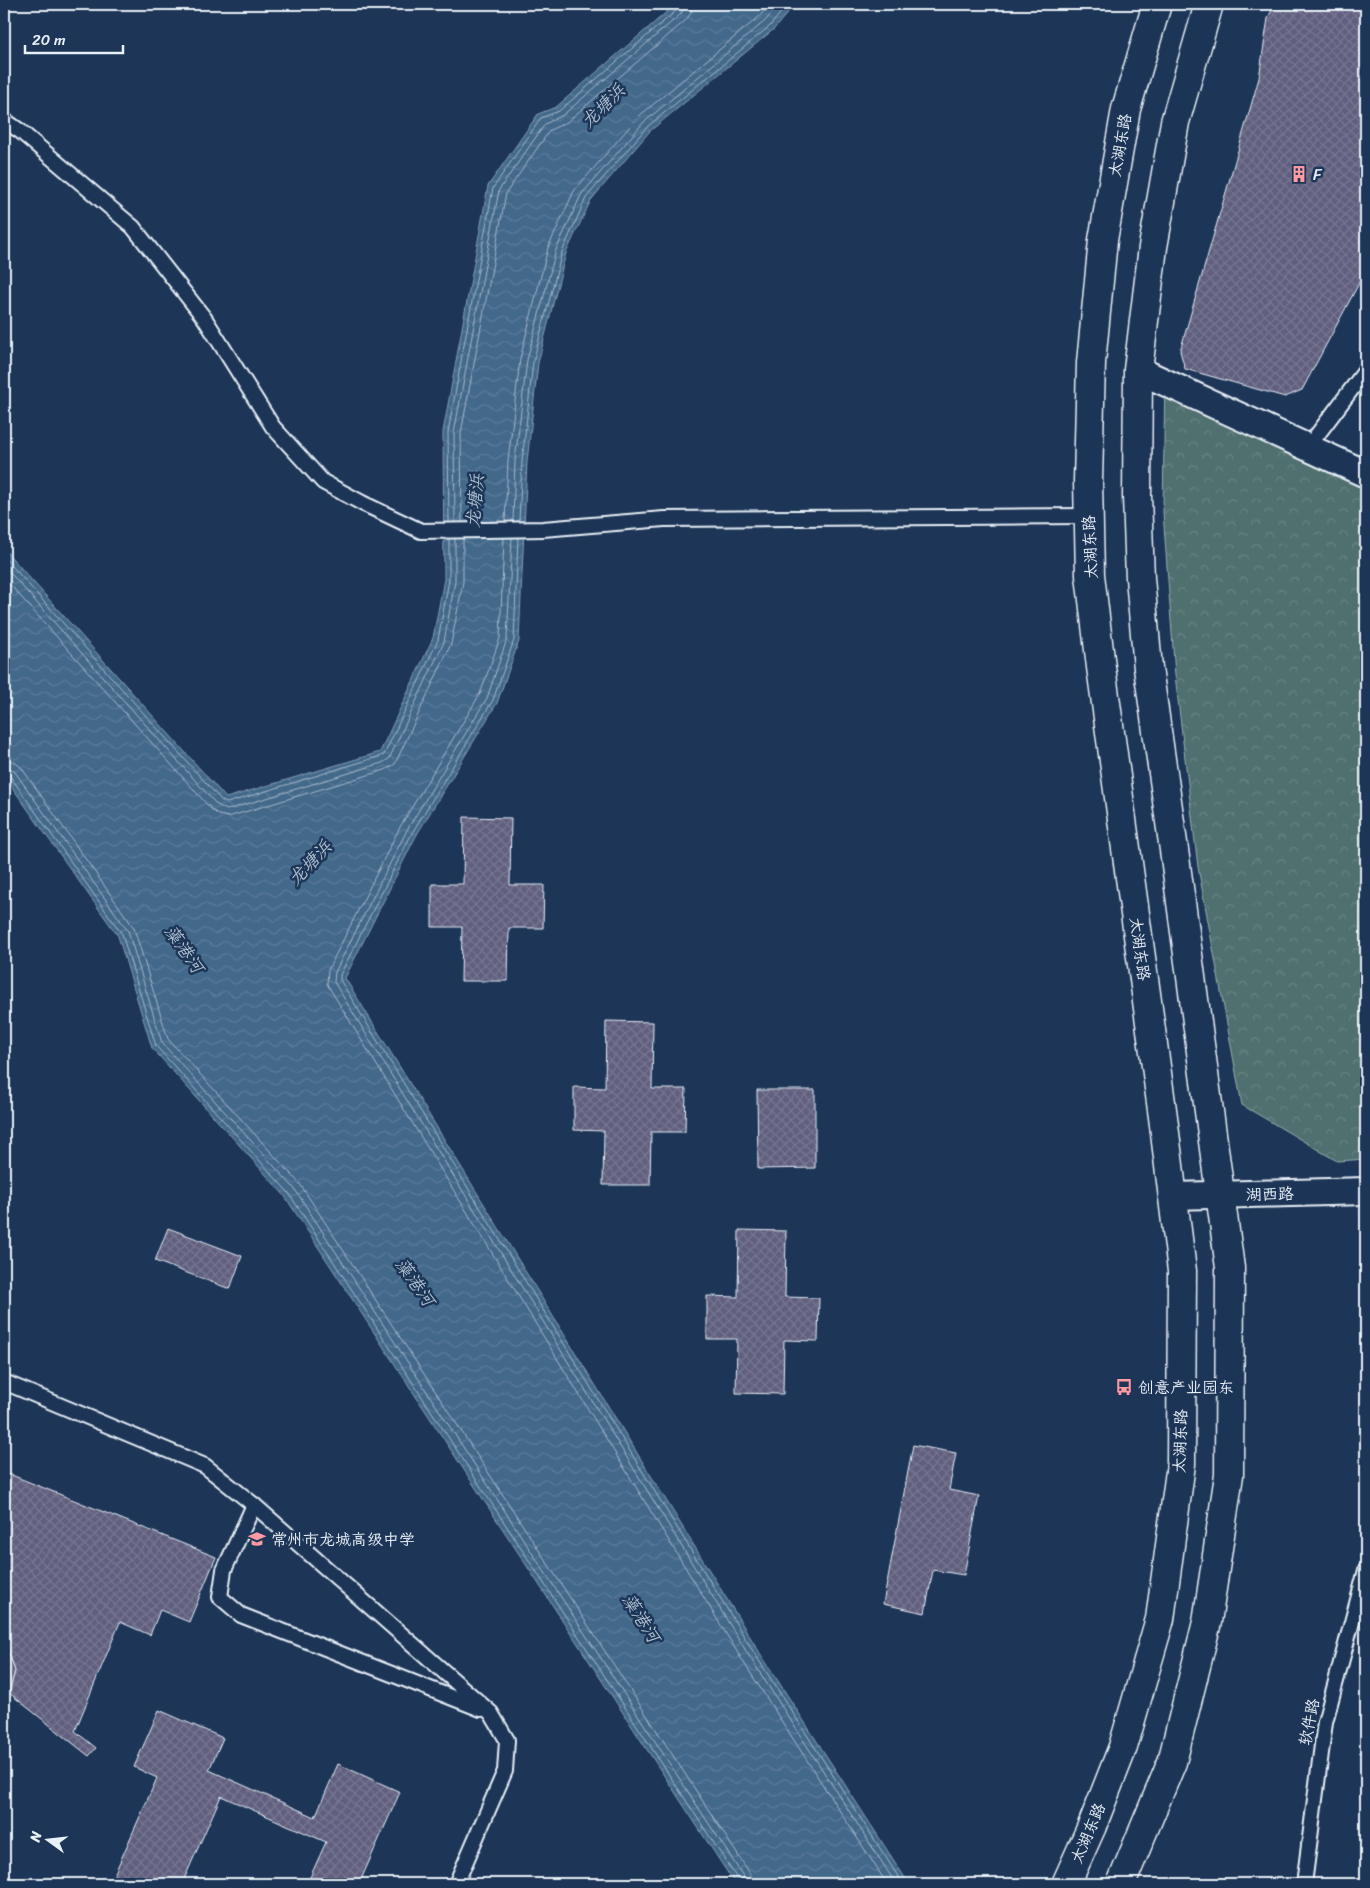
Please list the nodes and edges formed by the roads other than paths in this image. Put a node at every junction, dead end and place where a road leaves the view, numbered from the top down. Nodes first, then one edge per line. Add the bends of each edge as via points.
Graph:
1 (1157, 4) edge
2 (1209, 4) edge
3 (4, 120) edge
4 (1138, 370) junction
5 (1366, 370) edge
6 (1308, 448) junction
7 (1366, 474) edge
8 (1088, 516) junction
9 (1366, 1192) edge
10 (1220, 1195) junction
11 (1173, 1196) junction
12 (4, 1382) edge
13 (254, 1504) junction
14 (1366, 1570) edge
15 (491, 1713) junction
16 (456, 1884) edge
17 (1066, 1884) edge
18 (1121, 1884) edge
19 (1304, 1884) edge

1 - 8 main road, 太湖东路 via 1126,109 1103,240 1091,363
2 - 4 main road via 1175,122 1153,247
3 - 8 lane via 133,227 205,319 272,427 323,482 421,531 543,529 664,518
4 - 6 street
4 - 10 main road via 1137,496 1148,668
5 - 6 lane
6 - 7 street
8 - 11 main road, 太湖东路 via 1090,575 1101,667
9 - 10 street, 湖西路
10 - 11 street, 湖西路
10 - 18 main road via 1230,1268 1229,1475 1207,1622 1172,1762
11 - 17 main road, 太湖东路 via 1182,1271 1181,1464 1160,1619 1123,1747
12 - 13 lane via 206,1466
13 - 15 lane
13 - 15 lane via 224,1570 220,1597 242,1614
14 - 19 lane, 软件路 via 1325,1722
15 - 16 lane via 507,1740 505,1771

